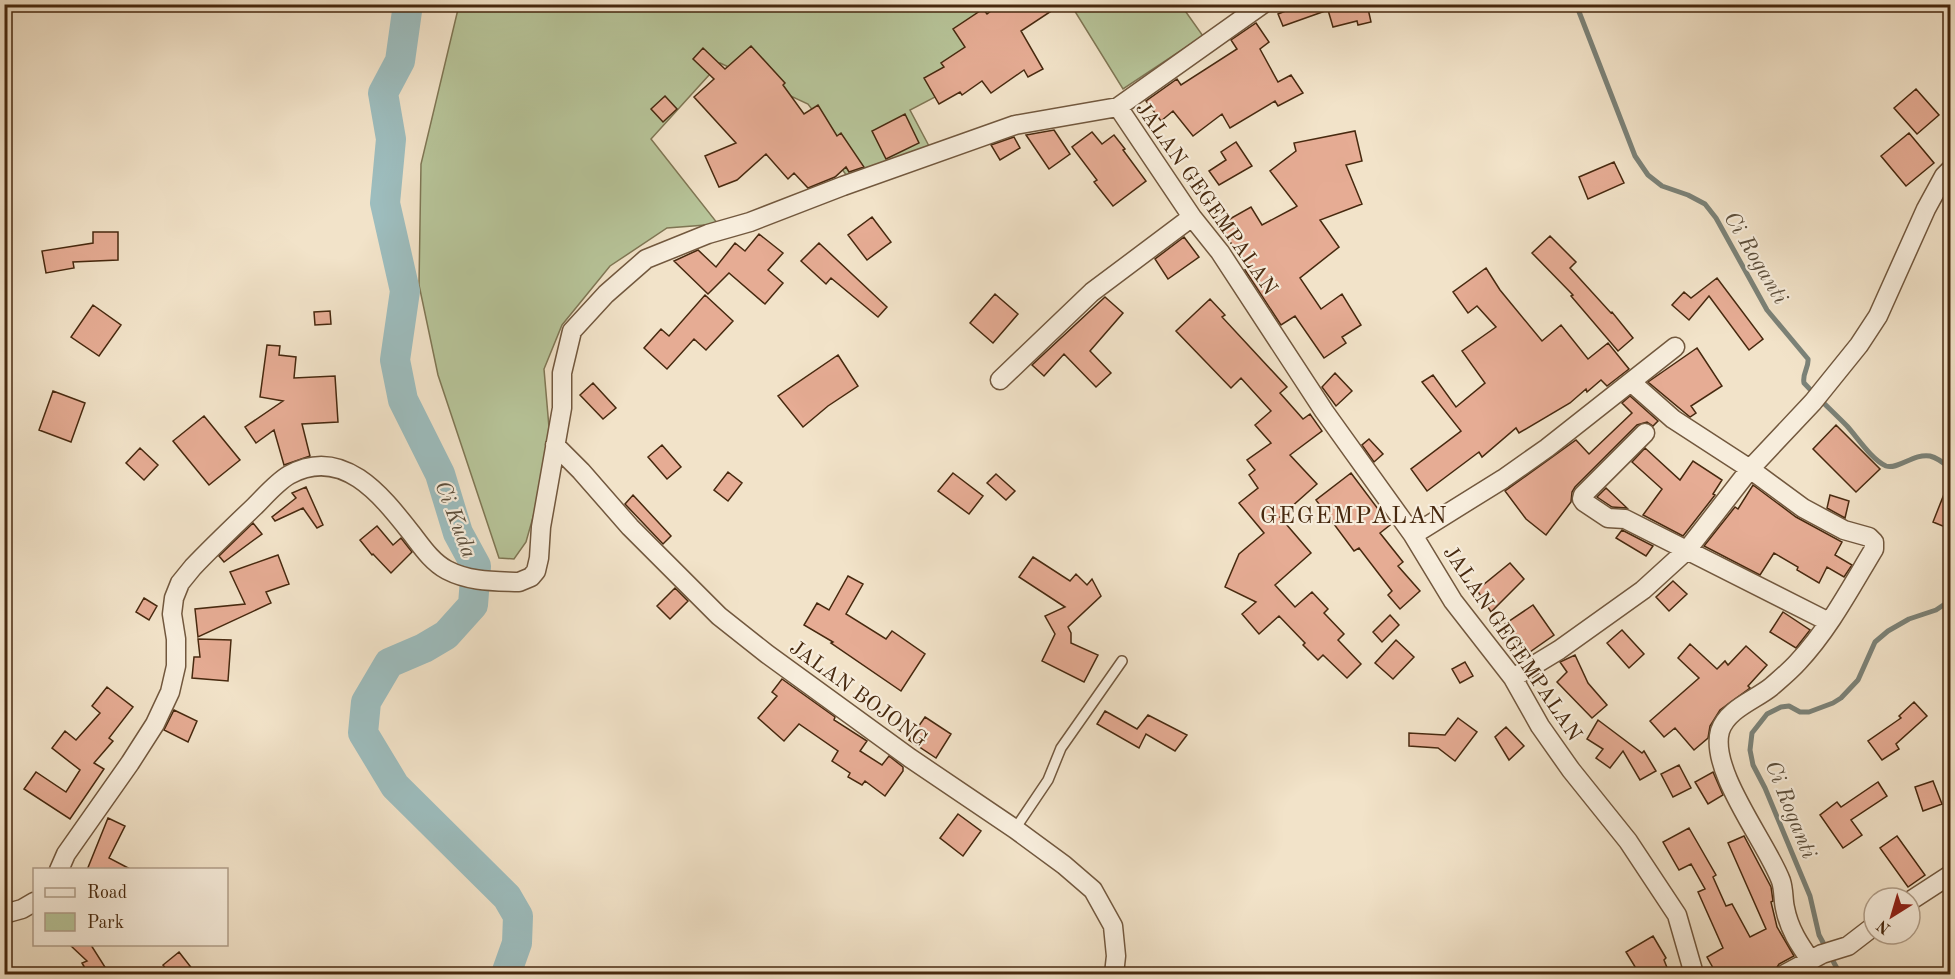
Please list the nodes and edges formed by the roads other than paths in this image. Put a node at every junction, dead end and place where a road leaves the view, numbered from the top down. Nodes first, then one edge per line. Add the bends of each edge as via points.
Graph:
1 (1263, 4) edge
2 (1118, 107) junction
3 (1950, 170) edge
4 (1192, 217) junction
5 (1675, 347) dead end
6 (1000, 380) dead end
7 (1631, 382) junction
8 (1645, 433) dead end
9 (555, 445) junction
10 (1750, 469) junction
11 (1413, 535) junction
12 (1687, 549) junction
13 (1829, 622) junction
14 (1122, 662) dead end
15 (1513, 678) junction
16 (1015, 829) junction
17 (60, 868) edge
18 (1950, 874) edge
19 (1922, 893) edge
20 (33, 903) edge
21 (4, 914) edge
22 (1862, 935) edge
23 (1816, 958) junction
24 (1114, 975) edge
25 (1694, 975) edge
26 (1785, 975) edge

1 - 2 street
2 - 4 street, JALAN GEGEMPALAN
2 - 9 street, JALAN GEGEMPALAN via 1015,125 645,259 572,332 562,373 562,408
3 - 10 street via 1926,209 1878,316 1859,345
4 - 6 street via 1092,292
4 - 11 street, JALAN GEGEMPALAN via 1220,252 1324,411
5 - 7 street
7 - 10 street via 1673,420
7 - 11 street via 1503,480
8 - 12 street via 1582,499 1608,518 1625,519
9 - 16 street, JALAN BOJONG via 719,616 910,758
9 - 17 street, JALAN GEGEMPALAN via 536,571 519,582 471,580 446,570 429,556 380,495 346,470 311,467 288,476 180,583 172,614 176,666 170,692 155,724
10 - 12 street
10 - 13 street via 1803,508 1844,530 1873,539 1874,549
11 - 15 street, JALAN GEGEMPALAN via 1453,601
12 - 13 street
12 - 15 street via 1644,590
13 - 23 street via 1798,662 1727,719 1719,742 1726,776 1782,883 1792,933
14 - 16 lane via 1060,748 1048,780
15 - 25 street, JALAN GEGEMPALAN via 1540,726 1628,841 1677,915
16 - 24 street, JALAN BOJONG via 1093,890 1113,926
18 - 19 street
20 - 21 street
22 - 23 street via 1848,946
23 - 26 street

